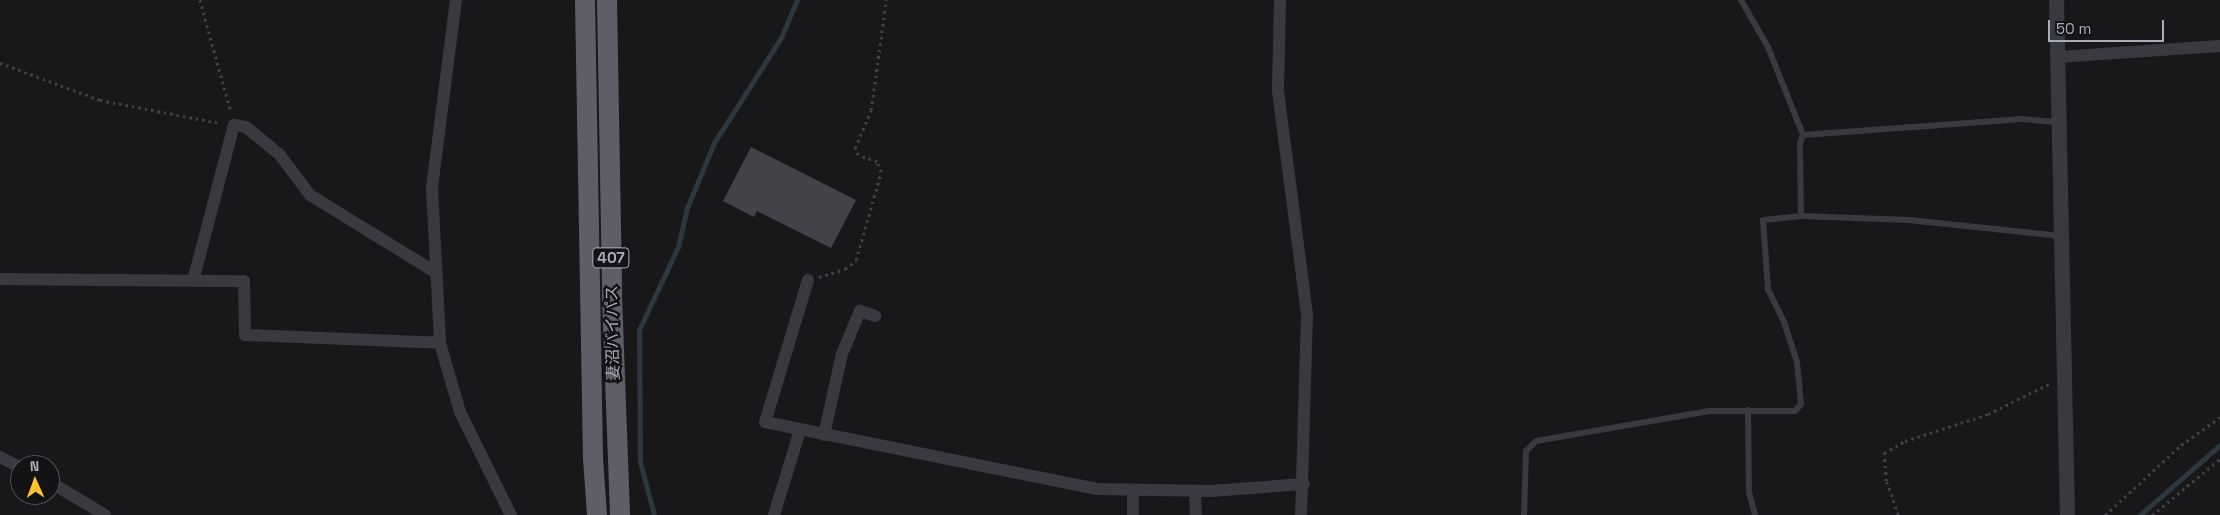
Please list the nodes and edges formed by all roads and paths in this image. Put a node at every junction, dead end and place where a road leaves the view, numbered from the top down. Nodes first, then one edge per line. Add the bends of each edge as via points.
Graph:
1 (200, 0) edge
2 (456, 0) edge
3 (585, 0) edge
4 (608, 0) edge
5 (886, 0) edge
6 (1280, 0) edge
7 (1741, 0) edge
8 (2056, 0) edge
9 (2220, 46) edge
10 (2058, 57) junction
11 (0, 63) edge
12 (2060, 122) junction
13 (234, 125) junction
14 (1803, 135) junction
15 (1801, 216) junction
16 (2062, 236) junction
17 (435, 272) junction
18 (0, 279) edge
19 (808, 280) joint
20 (192, 281) junction
21 (875, 316) dead end
22 (440, 343) junction
23 (2064, 377) junction
24 (1748, 410) junction
25 (2220, 417) edge
26 (800, 430) junction
27 (824, 435) junction
28 (2220, 459) edge
29 (1304, 484) junction
30 (60, 488) edge
31 (1133, 490) junction
32 (1195, 491) junction
33 (105, 515) edge
34 (512, 515) edge
35 (597, 515) edge
36 (620, 515) edge
37 (774, 515) edge
38 (1133, 515) edge
39 (1196, 515) edge
40 (1301, 515) edge
41 (1524, 515) edge
42 (1755, 515) edge
43 (1898, 515) edge
44 (2066, 515) edge
45 (2106, 515) edge
46 (2152, 515) edge

1 - 13 path
2 - 17 street via 432,188
3 - 35 highway, 妻沼バイパス / 407 via 592,418
4 - 36 highway, 妻沼バイパス / 407 via 612,286
5 - 19 path via 872,110 855,148 858,155 877,162 881,172 856,260 845,269
6 - 29 street via 1278,91 1307,314
7 - 14 lane via 1768,47
8 - 10 street
9 - 10 street
10 - 12 street
11 - 13 path via 100,100
12 - 14 lane via 2022,119
12 - 16 street
13 - 17 street via 246,127 280,155 310,195
13 - 20 street
14 - 15 lane via 1800,144
15 - 16 lane via 1909,220
15 - 24 lane via 1763,220 1768,289 1785,324 1797,362 1801,404 1795,411
16 - 23 street
17 - 22 street
18 - 20 street
19 - 26 street via 764,422
20 - 22 street via 244,281 245,335
21 - 27 street via 860,311 842,354
22 - 34 street via 460,412
23 - 43 path via 1988,414 1905,441 1884,454 1886,481
23 - 44 street
24 - 41 lane via 1686,414 1536,441 1526,451
24 - 42 lane via 1749,492
25 - 45 path via 2181,445
26 - 27 street
26 - 37 street
27 - 31 street via 1096,489
28 - 46 path
29 - 32 street
29 - 40 street
30 - 33 street
31 - 32 street
31 - 38 street
32 - 39 street

